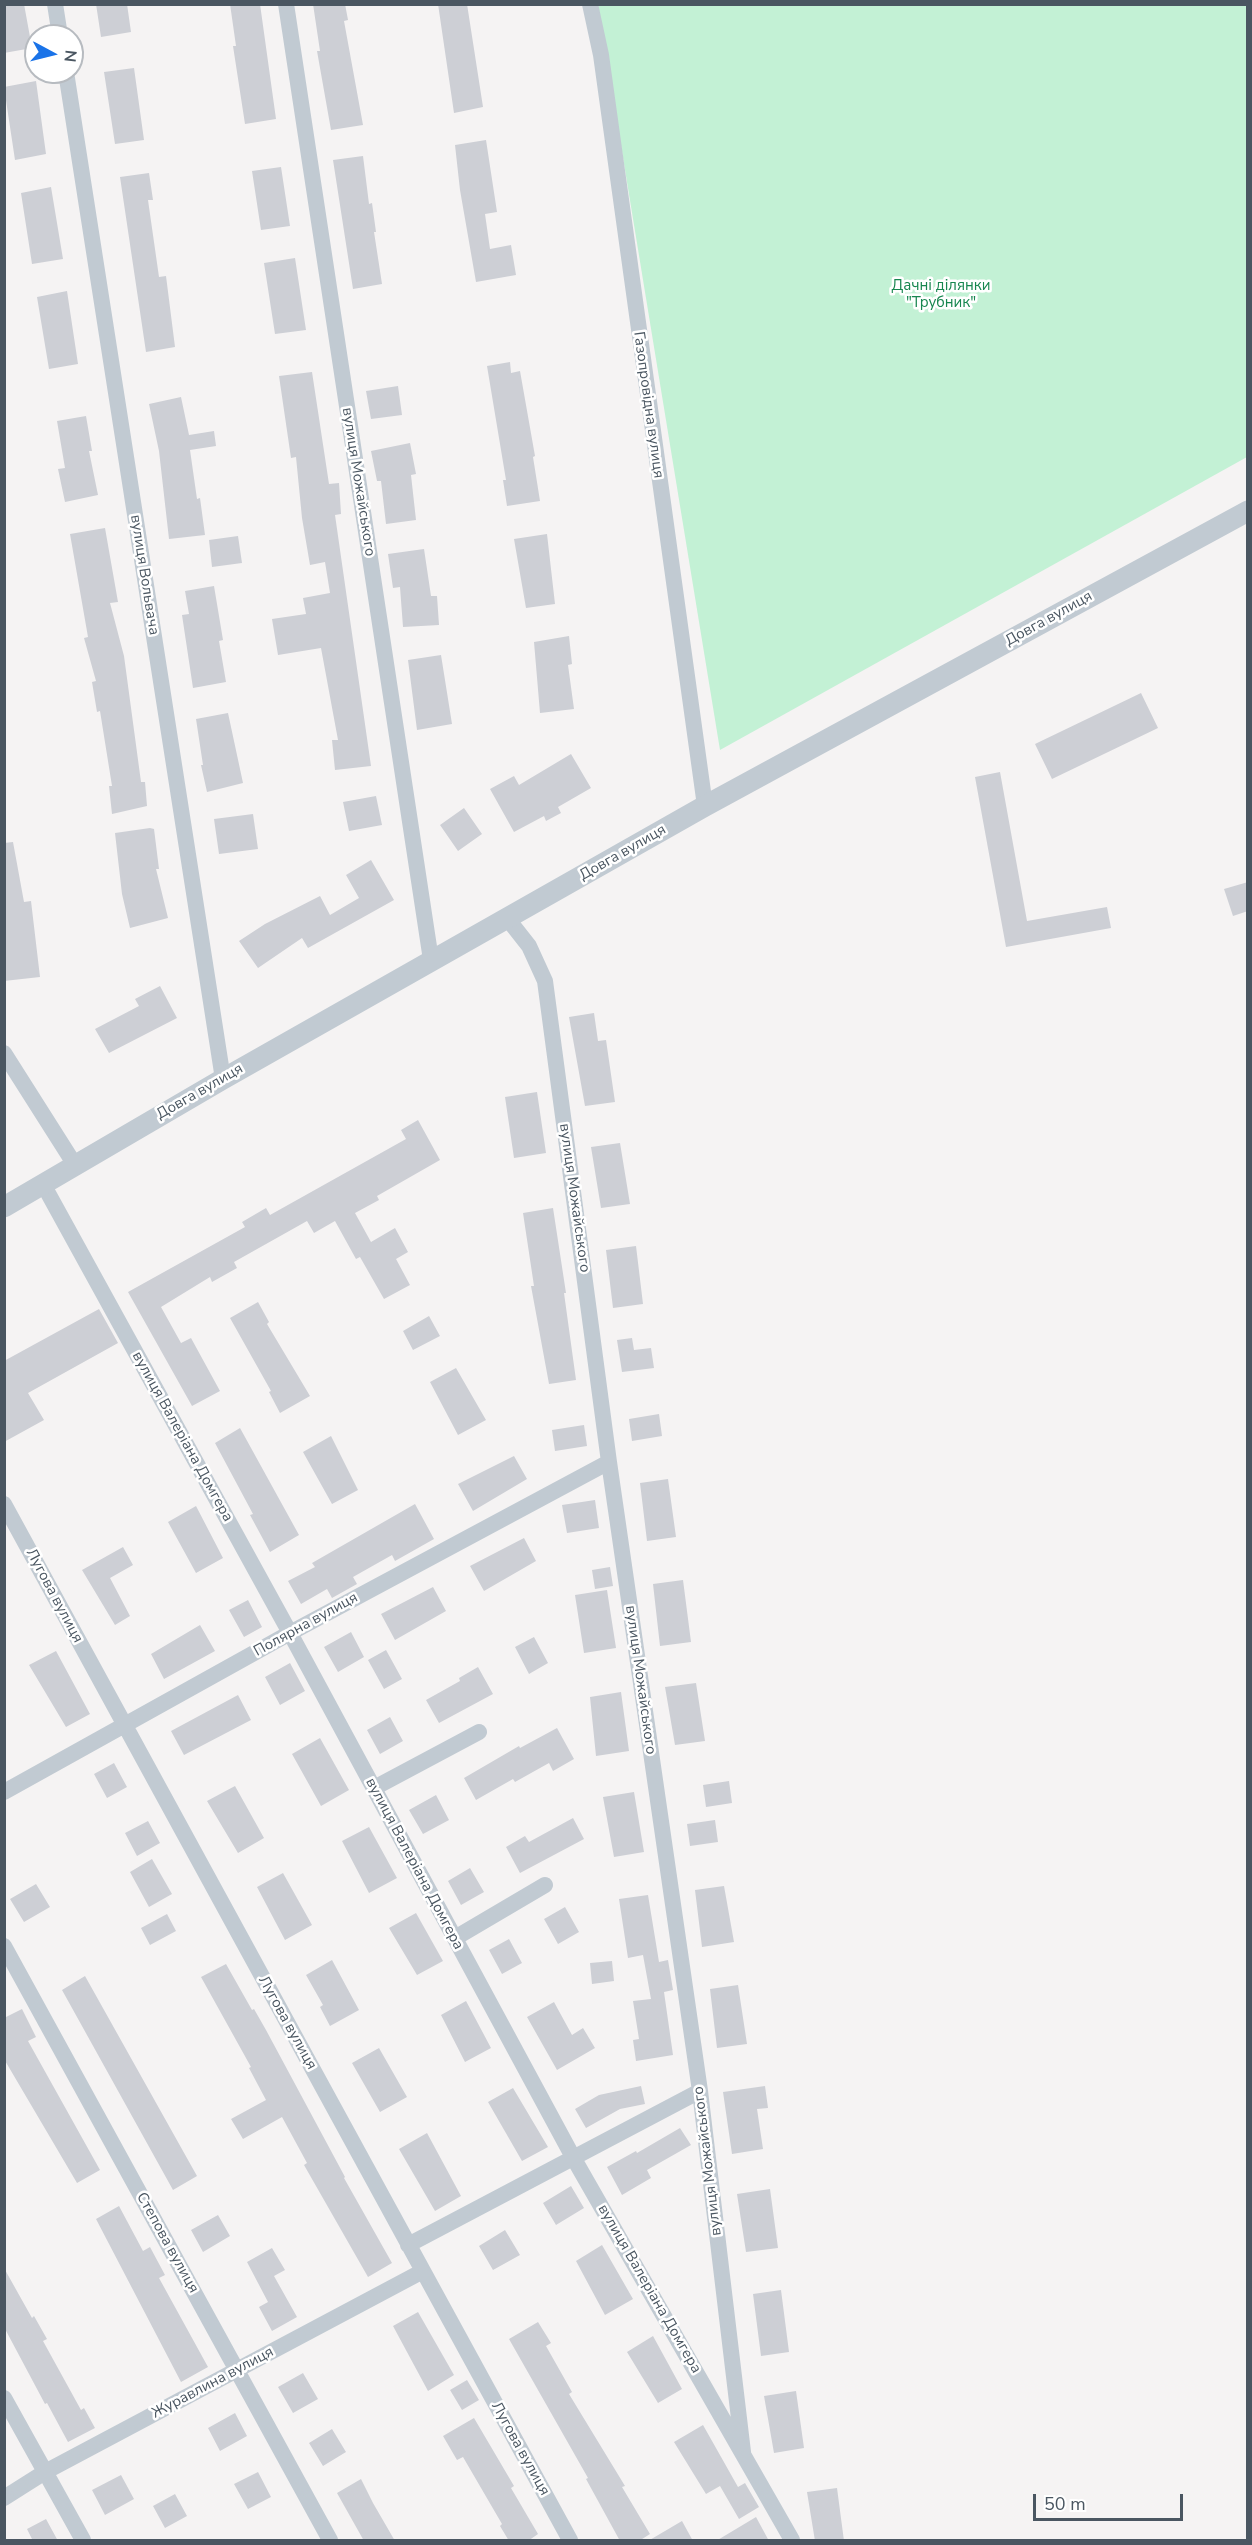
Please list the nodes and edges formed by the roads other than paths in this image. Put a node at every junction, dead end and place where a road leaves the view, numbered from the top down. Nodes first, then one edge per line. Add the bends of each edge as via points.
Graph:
1 (56, 4) edge
2 (286, 4) edge
3 (590, 4) edge
4 (58, 24) edge
5 (68, 84) edge
6 (1248, 511) edge
7 (705, 806) junction
8 (507, 918) junction
9 (431, 960) junction
10 (4, 1053) edge
11 (223, 1079) junction
12 (75, 1165) junction
13 (43, 1184) junction
14 (4, 1206) edge
15 (609, 1462) junction
16 (4, 1504) edge
17 (290, 1633) junction
18 (124, 1725) junction
19 (479, 1732) dead end
20 (374, 1788) junction
21 (4, 1792) edge
22 (545, 1885) dead end
23 (455, 1938) junction
24 (4, 1946) edge
25 (699, 2091) junction
26 (574, 2159) junction
27 (408, 2244) junction
28 (423, 2271) junction
29 (237, 2370) junction
30 (4, 2398) edge
31 (743, 2452) junction
32 (45, 2472) junction
33 (4, 2498) edge
34 (83, 2541) edge
35 (330, 2541) edge
36 (570, 2541) edge
37 (792, 2541) edge

1 - 4 street
2 - 9 street, вулиця Можайського
3 - 7 street, Газопровідна вулиця via 601,55
5 - 11 street, вулиця Вольвача
6 - 7 street, Довга вулиця
7 - 8 street, Довга вулиця
8 - 9 street, Довга вулиця
8 - 15 street, вулиця Можайського via 529,946 545,981
9 - 11 street, Довга вулиця
10 - 12 street
11 - 12 street, Довга вулиця
12 - 13 street, Довга вулиця
13 - 14 street, Довга вулиця
13 - 17 street, вулиця Валеріана Домгера
15 - 17 street, Полярна вулиця
15 - 25 street, вулиця Можайського
16 - 18 street, Лугова вулиця
17 - 18 street, Полярна вулиця
17 - 20 street, вулиця Валеріана Домгера
18 - 21 street, Полярна вулиця
18 - 27 street, Лугова вулиця
19 - 20 street
20 - 23 street, вулиця Валеріана Домгера
22 - 23 street
23 - 26 street, вулиця Валеріана Домгера
24 - 29 street, Степова вулиця
25 - 26 street
25 - 31 street, вулиця Можайського
26 - 27 street
26 - 31 street, вулиця Валеріана Домгера
27 - 28 street, Лугова вулиця
28 - 29 street, Журавлина вулиця
28 - 36 street, Лугова вулиця
29 - 32 street, Журавлина вулиця
29 - 35 street, Степова вулиця
30 - 32 street
31 - 37 street, вулиця Валеріана Домгера
32 - 33 street, Журавлина вулиця
32 - 34 street

